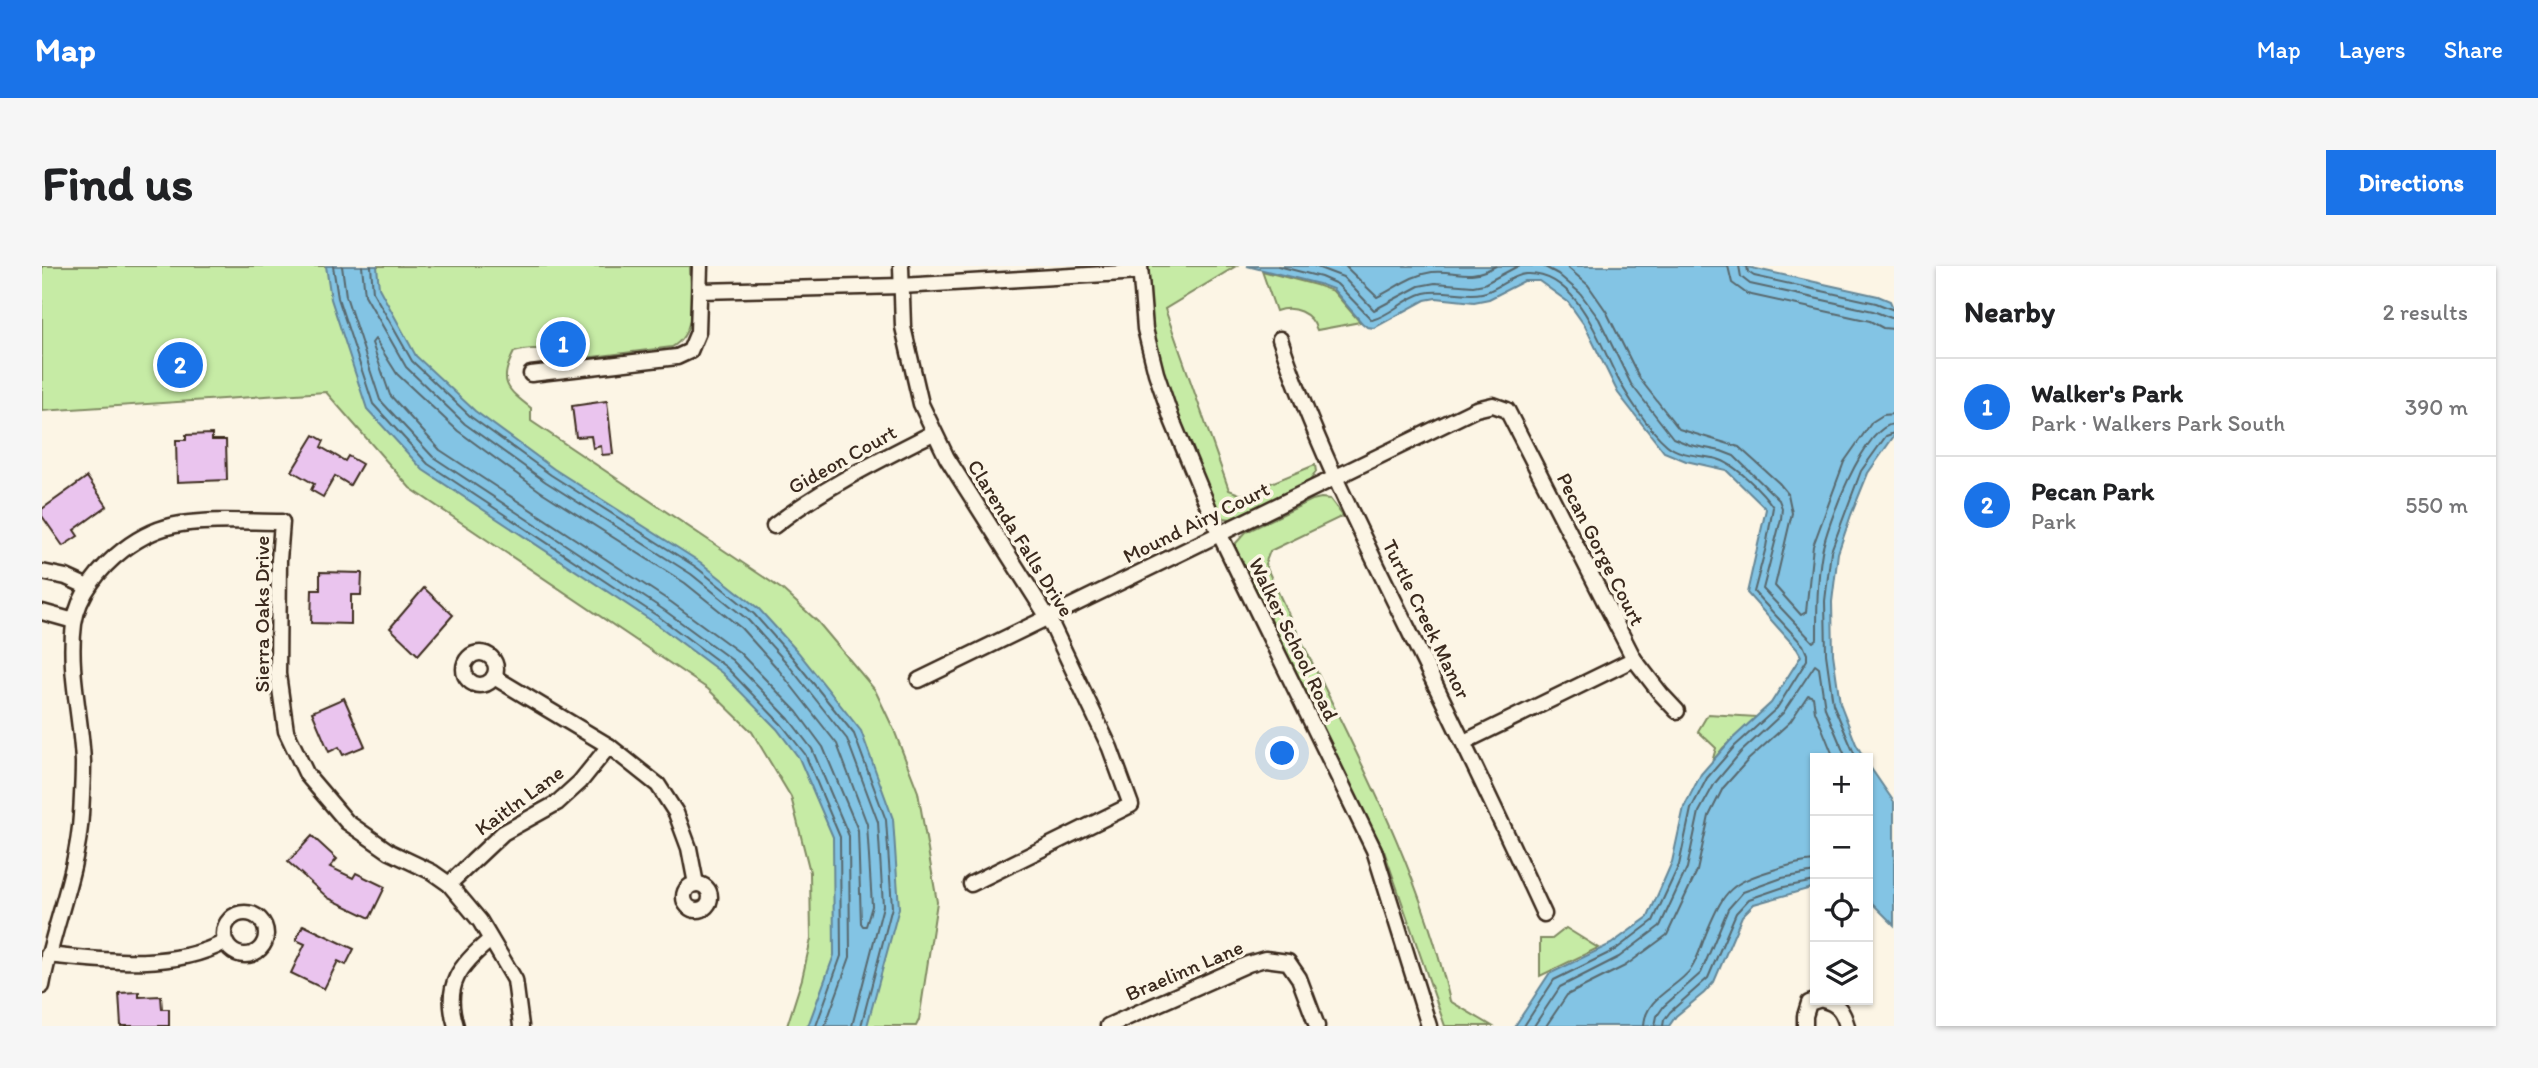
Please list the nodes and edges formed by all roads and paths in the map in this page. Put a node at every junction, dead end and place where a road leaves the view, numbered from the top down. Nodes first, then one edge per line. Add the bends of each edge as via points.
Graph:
1 (700, 266) edge
2 (901, 266) edge
3 (1140, 269) edge
4 (901, 286) junction
5 (700, 291) junction
6 (1280, 339) dead end
7 (531, 374) dead end
8 (1493, 405) joint
9 (933, 433) junction
10 (1335, 478) junction
11 (774, 526) dead end
12 (1219, 533) junction
13 (42, 572) edge
14 (88, 587) junction
15 (42, 612) edge
16 (1049, 619) junction
17 (74, 621) junction
18 (1634, 659) junction
19 (494, 677) dead end
20 (919, 680) dead end
21 (1677, 711) dead end
22 (1464, 742) junction
23 (609, 746) junction
24 (449, 884) junction
25 (696, 884) dead end
26 (971, 884) dead end
27 (1544, 914) dead end
28 (490, 940) junction
29 (225, 942) dead end
30 (48, 955) junction
31 (42, 986) edge
32 (1810, 1003) edge
33 (1836, 1005) edge
34 (1115, 1025) edge
35 (456, 1026) edge
36 (521, 1026) edge
37 (1317, 1026) edge
38 (1429, 1026) edge
39 (1805, 1026) edge
40 (1847, 1026) edge

1 - 5 street
2 - 4 street, Clarenda Falls Drive
3 - 4 street
3 - 12 street, Walker School Road via 1145,329 1156,373
4 - 5 street
4 - 9 street, Clarenda Falls Drive via 903,327 914,379
5 - 7 street via 698,332 690,351 677,357
6 - 10 street, Turtle Creek Manor
8 - 10 street, Mound Airy Court
8 - 18 street, Pecan Gorge Court via 1507,410
9 - 11 street, Gideon Court via 817,495
9 - 16 street, Clarenda Falls Drive
10 - 12 street, Mound Airy Court
10 - 22 street, Turtle Creek Manor
12 - 16 street, Mound Airy Court
12 - 38 street, Walker School Road via 1374,850
13 - 14 street
14 - 17 street
14 - 24 street, Sierra Oaks Drive via 116,555 156,531 199,522 282,523 278,674 286,731 307,775 347,822
15 - 17 street
16 - 20 street, Mound Airy Court
16 - 26 street, Clarenda Falls Drive via 1132,806
17 - 30 street via 83,761 81,819
18 - 21 street, Pecan Gorge Court
18 - 22 street
19 - 23 street
22 - 27 street, Turtle Creek Manor
23 - 24 street, Kaitln Lane via 557,803 503,833
23 - 25 street via 658,785 670,804 689,848
24 - 28 street, Sierra Oaks Drive
28 - 35 street via 466,960 453,981
28 - 36 street, Sierra Oaks Drive via 515,980
29 - 30 street via 211,950 157,960
30 - 31 street
32 - 39 street
33 - 40 street
34 - 37 street, Braelinn Lane via 1265,959 1288,962

